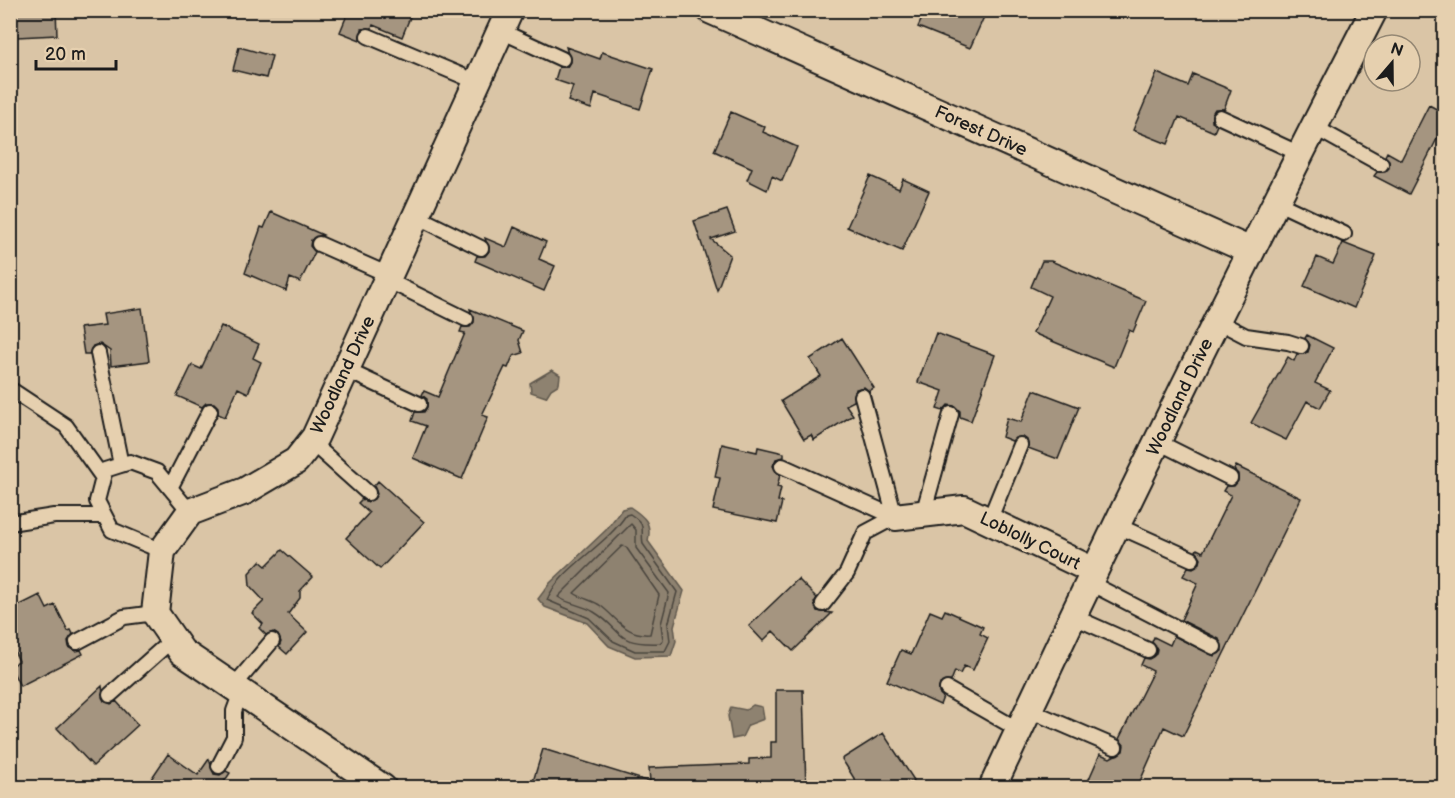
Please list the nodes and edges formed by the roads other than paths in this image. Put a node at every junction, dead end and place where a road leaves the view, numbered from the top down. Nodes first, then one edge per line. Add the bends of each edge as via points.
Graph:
1 (710, 10) edge
2 (1374, 10) edge
3 (506, 21) edge
4 (368, 36) dead end
5 (562, 59) dead end
6 (477, 82) junction
7 (1220, 117) dead end
8 (1314, 127) junction
9 (1300, 154) junction
10 (1381, 164) dead end
11 (1276, 201) junction
12 (416, 216) junction
13 (1344, 234) dead end
14 (319, 244) dead end
15 (481, 248) dead end
16 (1251, 251) junction
17 (388, 277) junction
18 (466, 319) dead end
19 (1217, 321) junction
20 (1301, 346) dead end
21 (98, 352) dead end
22 (346, 370) junction
23 (10, 389) edge
24 (862, 396) dead end
25 (418, 404) dead end
26 (210, 411) dead end
27 (951, 414) dead end
28 (311, 442) junction
29 (1158, 442) junction
30 (1020, 444) dead end
31 (121, 465) junction
32 (782, 466) dead end
33 (103, 478) junction
34 (1230, 478) dead end
35 (170, 488) junction
36 (368, 493) dead end
37 (190, 512) junction
38 (923, 514) junction
39 (104, 516) junction
40 (895, 517) junction
41 (989, 521) junction
42 (10, 523) edge
43 (1116, 525) junction
44 (162, 551) junction
45 (1192, 559) dead end
46 (1091, 577) junction
47 (822, 604) dead end
48 (155, 613) junction
49 (1072, 616) junction
50 (173, 639) junction
51 (272, 640) dead end
52 (77, 642) dead end
53 (1214, 647) dead end
54 (1148, 650) dead end
55 (947, 689) dead end
56 (237, 690) junction
57 (110, 695) dead end
58 (1024, 720) junction
59 (1115, 747) dead end
60 (219, 766) dead end
61 (383, 788) edge
62 (993, 788) edge

1 - 16 street, Forest Drive
2 - 8 street, Woodland Drive
3 - 5 lane
3 - 6 street, Woodland Drive
4 - 6 lane
6 - 12 street, Woodland Drive
7 - 9 lane
8 - 9 street, Woodland Drive
8 - 10 lane
9 - 11 street, Woodland Drive
11 - 13 lane
11 - 16 street, Woodland Drive
12 - 15 lane
12 - 17 street, Woodland Drive
14 - 17 lane
16 - 19 street, Woodland Drive
17 - 18 lane
17 - 22 street, Woodland Drive
19 - 20 lane via 1246,336
19 - 29 street, Woodland Drive
21 - 31 lane
22 - 25 lane
22 - 28 street, Woodland Drive
23 - 33 lane via 66,426
24 - 40 lane
26 - 35 lane
27 - 38 lane
28 - 36 lane
28 - 37 street, Woodland Drive via 296,461 245,491
29 - 34 lane
29 - 43 street, Woodland Drive
30 - 41 lane
31 - 33 lane via 105,470
31 - 35 lane via 130,462 157,472
32 - 40 lane
33 - 39 lane via 97,501
35 - 37 lane
37 - 44 street
38 - 40 street, Loblolly Court
38 - 41 street, Loblolly Court via 964,509
39 - 42 lane via 54,516
39 - 44 lane via 112,530
40 - 47 lane via 865,533 847,573
41 - 46 street, Loblolly Court
43 - 45 lane
43 - 46 street, Woodland Drive
44 - 48 street
46 - 49 street, Woodland Drive
46 - 53 lane
48 - 50 street
48 - 52 lane via 124,617
49 - 54 lane
49 - 58 street, Woodland Drive
50 - 56 street via 182,652
50 - 57 lane
51 - 56 lane
55 - 58 lane
56 - 60 lane via 234,737
56 - 61 street
58 - 59 lane
58 - 62 street, Woodland Drive

